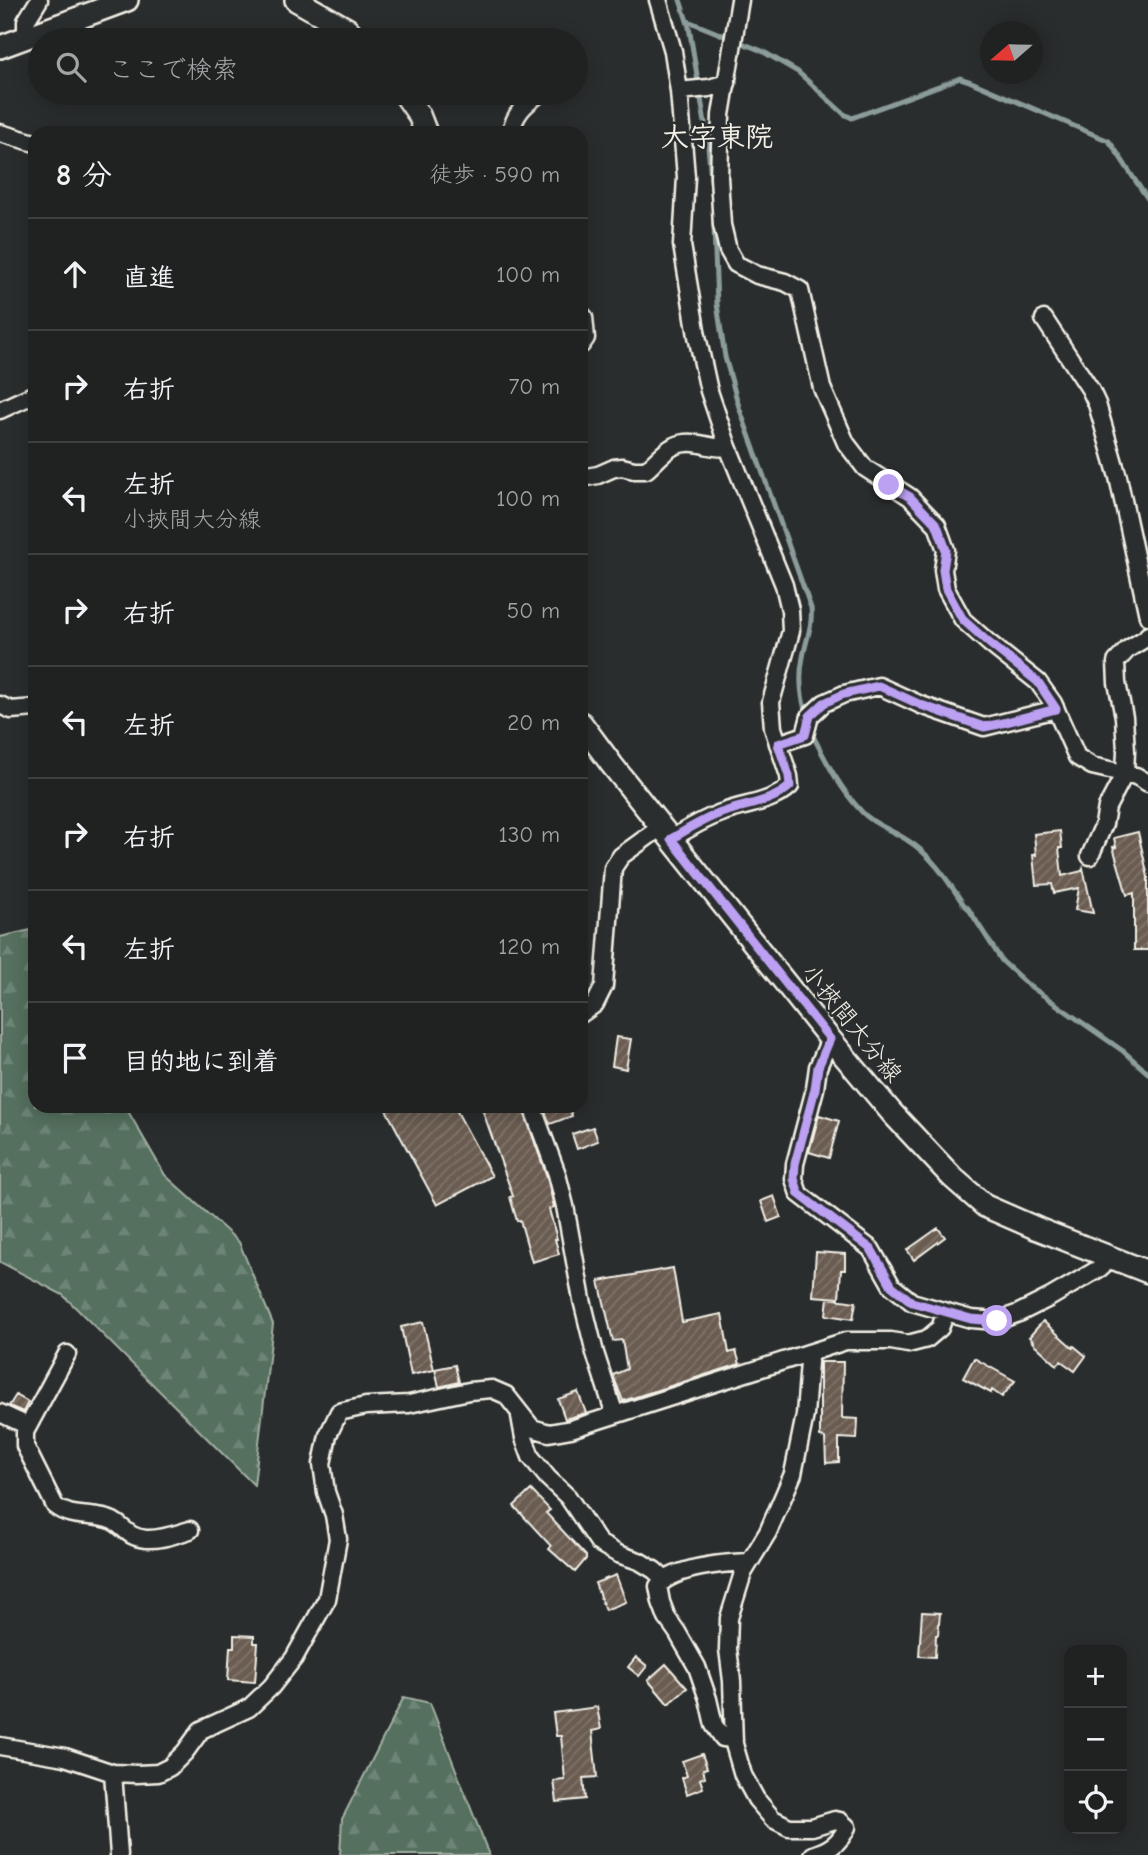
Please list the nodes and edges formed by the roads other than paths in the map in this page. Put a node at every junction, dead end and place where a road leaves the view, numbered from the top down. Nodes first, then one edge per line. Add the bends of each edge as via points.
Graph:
1 (39, 0) edge
2 (127, 0) edge
3 (296, 0) edge
4 (658, 0) edge
5 (740, 0) edge
6 (53, 28) edge
7 (345, 28) edge
8 (26, 38) joint
9 (0, 47) edge
10 (727, 83) junction
11 (682, 91) junction
12 (412, 105) edge
13 (524, 105) edge
14 (423, 126) edge
15 (512, 126) edge
16 (0, 132) edge
17 (28, 141) edge
18 (1044, 319) dead end
19 (28, 397) edge
20 (0, 410) edge
21 (728, 447) junction
22 (588, 477) edge
23 (1148, 616) edge
24 (1148, 635) edge
25 (0, 705) edge
26 (28, 709) edge
27 (1056, 709) junction
28 (588, 732) edge
29 (778, 744) junction
30 (1125, 773) junction
31 (1148, 781) edge
32 (666, 833) junction
33 (1090, 856) dead end
34 (588, 1009) edge
35 (830, 1039) junction
36 (535, 1113) edge
37 (1111, 1258) junction
38 (1148, 1272) edge
39 (946, 1312) junction
40 (808, 1353) junction
41 (67, 1354) dead end
42 (0, 1413) edge
43 (519, 1413) junction
44 (615, 1415) junction
45 (28, 1426) junction
46 (190, 1530) dead end
47 (749, 1562) junction
48 (664, 1579) junction
49 (734, 1739) junction
50 (0, 1746) edge
51 (113, 1773) junction
52 (118, 1855) edge
53 (813, 1855) edge

1 - 8 street via 26,21
2 - 6 main road
3 - 7 main road
4 - 11 street
5 - 10 street
8 - 9 main road
10 - 11 street
10 - 27 street via 719,177 727,250 736,264 800,290 822,388 846,443 865,468 910,497 937,525 946,550 946,589 963,620 1038,682
11 - 21 street via 686,177 682,245 696,336
12 - 14 main road
13 - 15 street
16 - 17 street
18 - 23 street via 1097,404
19 - 20 street
21 - 22 street via 680,443 646,470 622,467
21 - 29 street via 790,610 791,631 771,702
24 - 30 street via 1116,662 1124,717
25 - 26 street via 11,710
27 - 29 street via 984,727 879,686 824,703 810,716 805,735
27 - 30 street via 1077,757 1092,766
28 - 32 main road, 小挾間大分線
29 - 32 street via 789,776 790,786 783,792
30 - 31 street
30 - 33 street
32 - 34 street via 621,856 613,868 604,986
32 - 35 main road, 小挾間大分線
35 - 37 main road, 小挾間大分線 via 951,1177 985,1206
35 - 39 street via 818,1067 795,1164 799,1194 871,1249 892,1286 912,1302
36 - 44 street via 554,1164 595,1353
37 - 38 main road, 小挾間大分線
37 - 39 street via 1049,1298 997,1321
39 - 40 street via 940,1328 926,1339 908,1344 846,1341
40 - 44 street
40 - 47 street via 805,1415 793,1474 768,1532
41 - 45 street
42 - 45 street
43 - 44 street via 532,1428 549,1433
43 - 48 street via 531,1457 568,1497 599,1543 639,1560
43 - 51 street via 506,1395 492,1389 339,1412 322,1464 338,1539 333,1567 327,1599 294,1658 249,1708 201,1730 170,1767 158,1773
45 - 46 street via 25,1446 62,1512 113,1521 145,1539
47 - 48 street via 721,1563
47 - 49 street via 729,1619
48 - 49 street via 658,1587 667,1618 697,1667 714,1725 723,1738
49 - 53 street via 743,1775 773,1819 789,1827 835,1820 847,1827 835,1845
50 - 51 street via 65,1757
51 - 52 street

